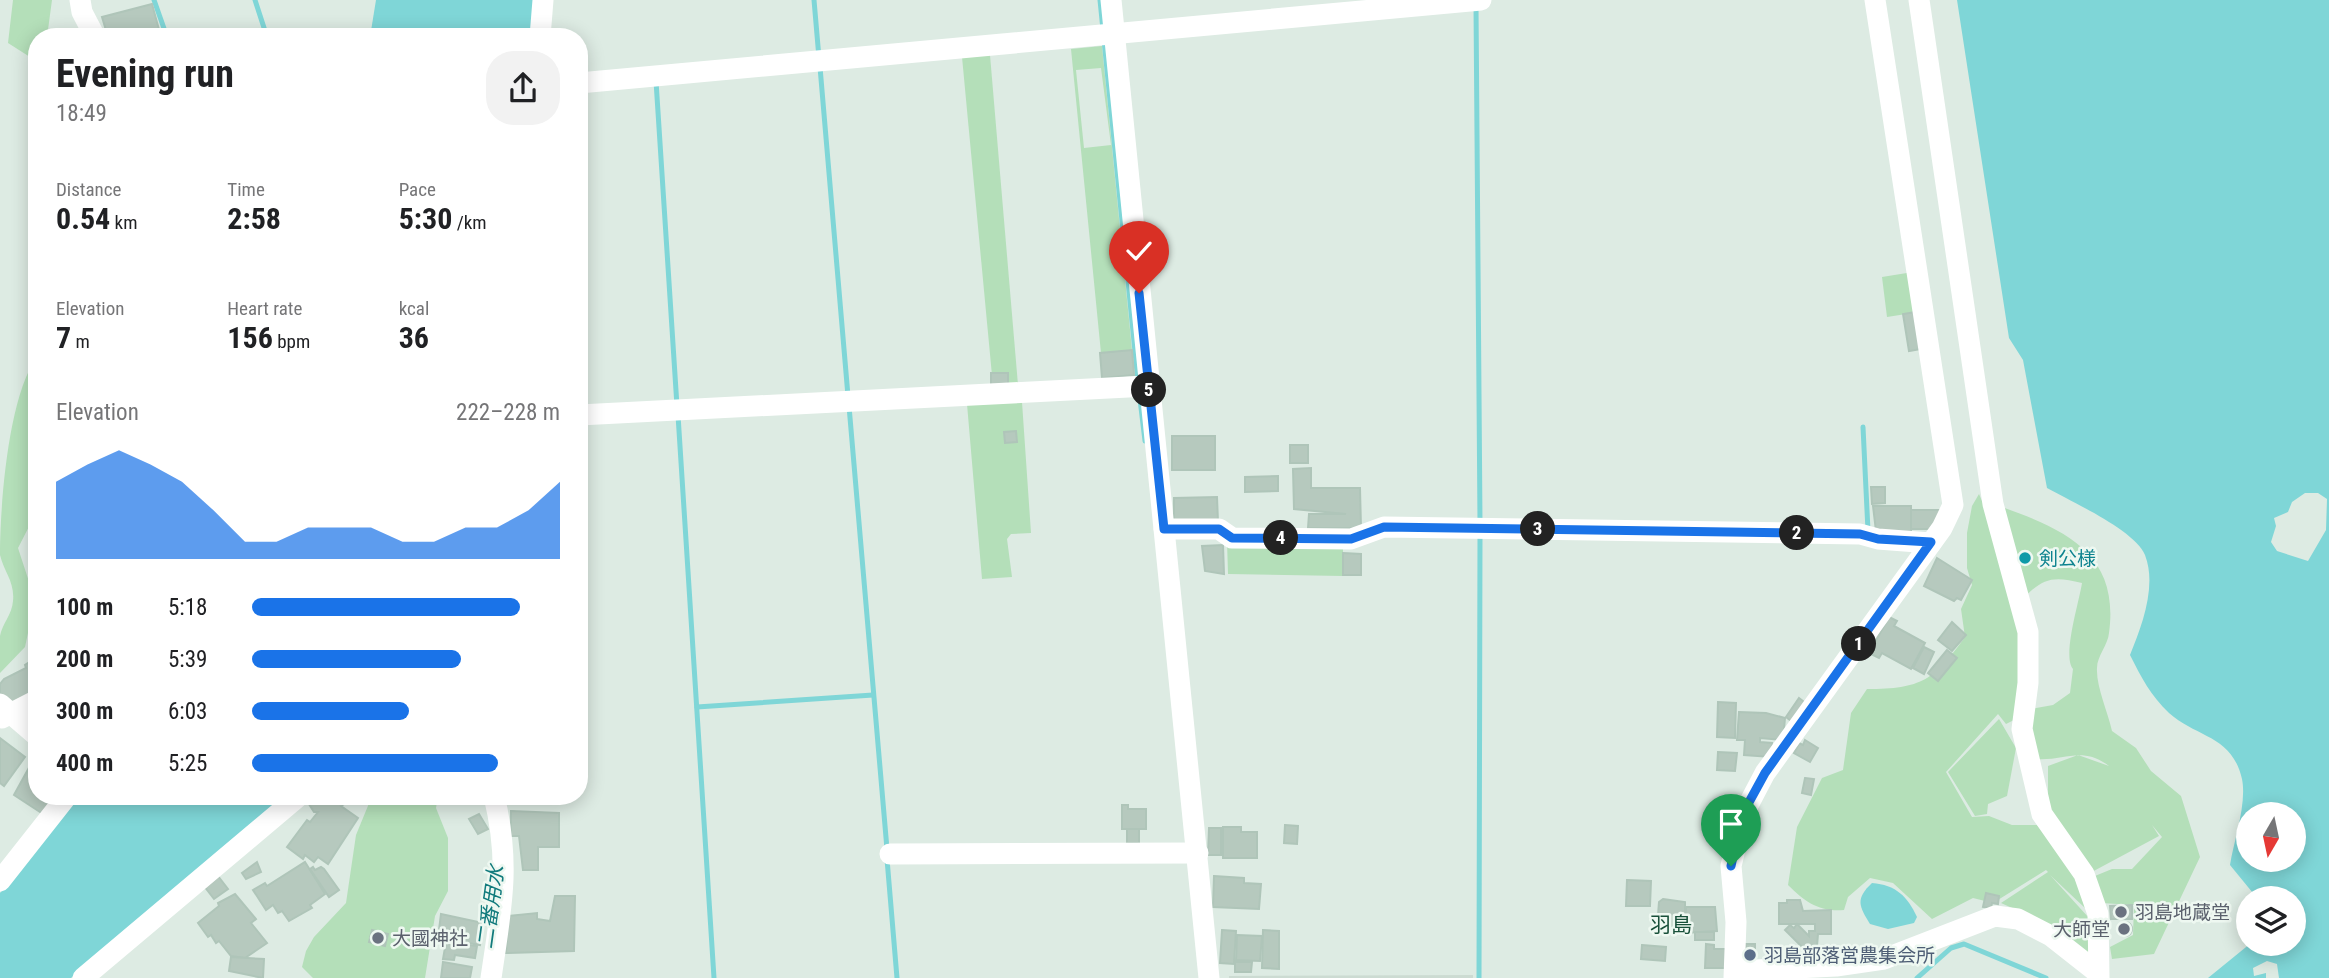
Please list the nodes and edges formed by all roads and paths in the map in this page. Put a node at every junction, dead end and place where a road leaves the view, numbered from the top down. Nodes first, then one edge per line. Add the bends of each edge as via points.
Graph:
1 (80, 0) edge
2 (543, 0) edge
3 (1111, 0) edge
4 (1480, 0) edge
5 (1875, 0) edge
6 (1919, 0) edge
7 (1472, 1) edge
8 (90, 28) edge
9 (541, 28) edge
10 (1108, 36) junction
11 (588, 82) edge
12 (1142, 387) junction
13 (588, 415) edge
14 (1164, 529) junction
15 (1931, 542) junction
16 (28, 703) edge
17 (4, 712) edge
18 (28, 729) edge
19 (60, 805) edge
20 (288, 805) edge
21 (496, 805) edge
22 (1198, 853) junction
23 (890, 854) dead end
24 (0, 881) edge
25 (1737, 973) edge
26 (2099, 975) edge
27 (83, 978) edge
28 (491, 978) edge
29 (1209, 978) edge

1 - 8 street
2 - 9 street
3 - 10 street
4 - 7 street
5 - 15 street via 1953,505
6 - 26 street via 1994,512 2028,632 2022,729 2042,814 2084,874 2098,914
7 - 10 street
10 - 11 street
10 - 12 street
12 - 13 street
12 - 14 street
14 - 15 street via 1219,529 1232,538 1351,539 1384,527 1860,534
14 - 22 street
15 - 25 street via 1765,773 1742,815 1731,866
16 - 17 street
17 - 18 street
19 - 24 street
20 - 27 street
21 - 28 street via 505,874
22 - 23 street
22 - 29 street
25 - 26 street via 1884,959 1995,916 2018,919 2050,936

